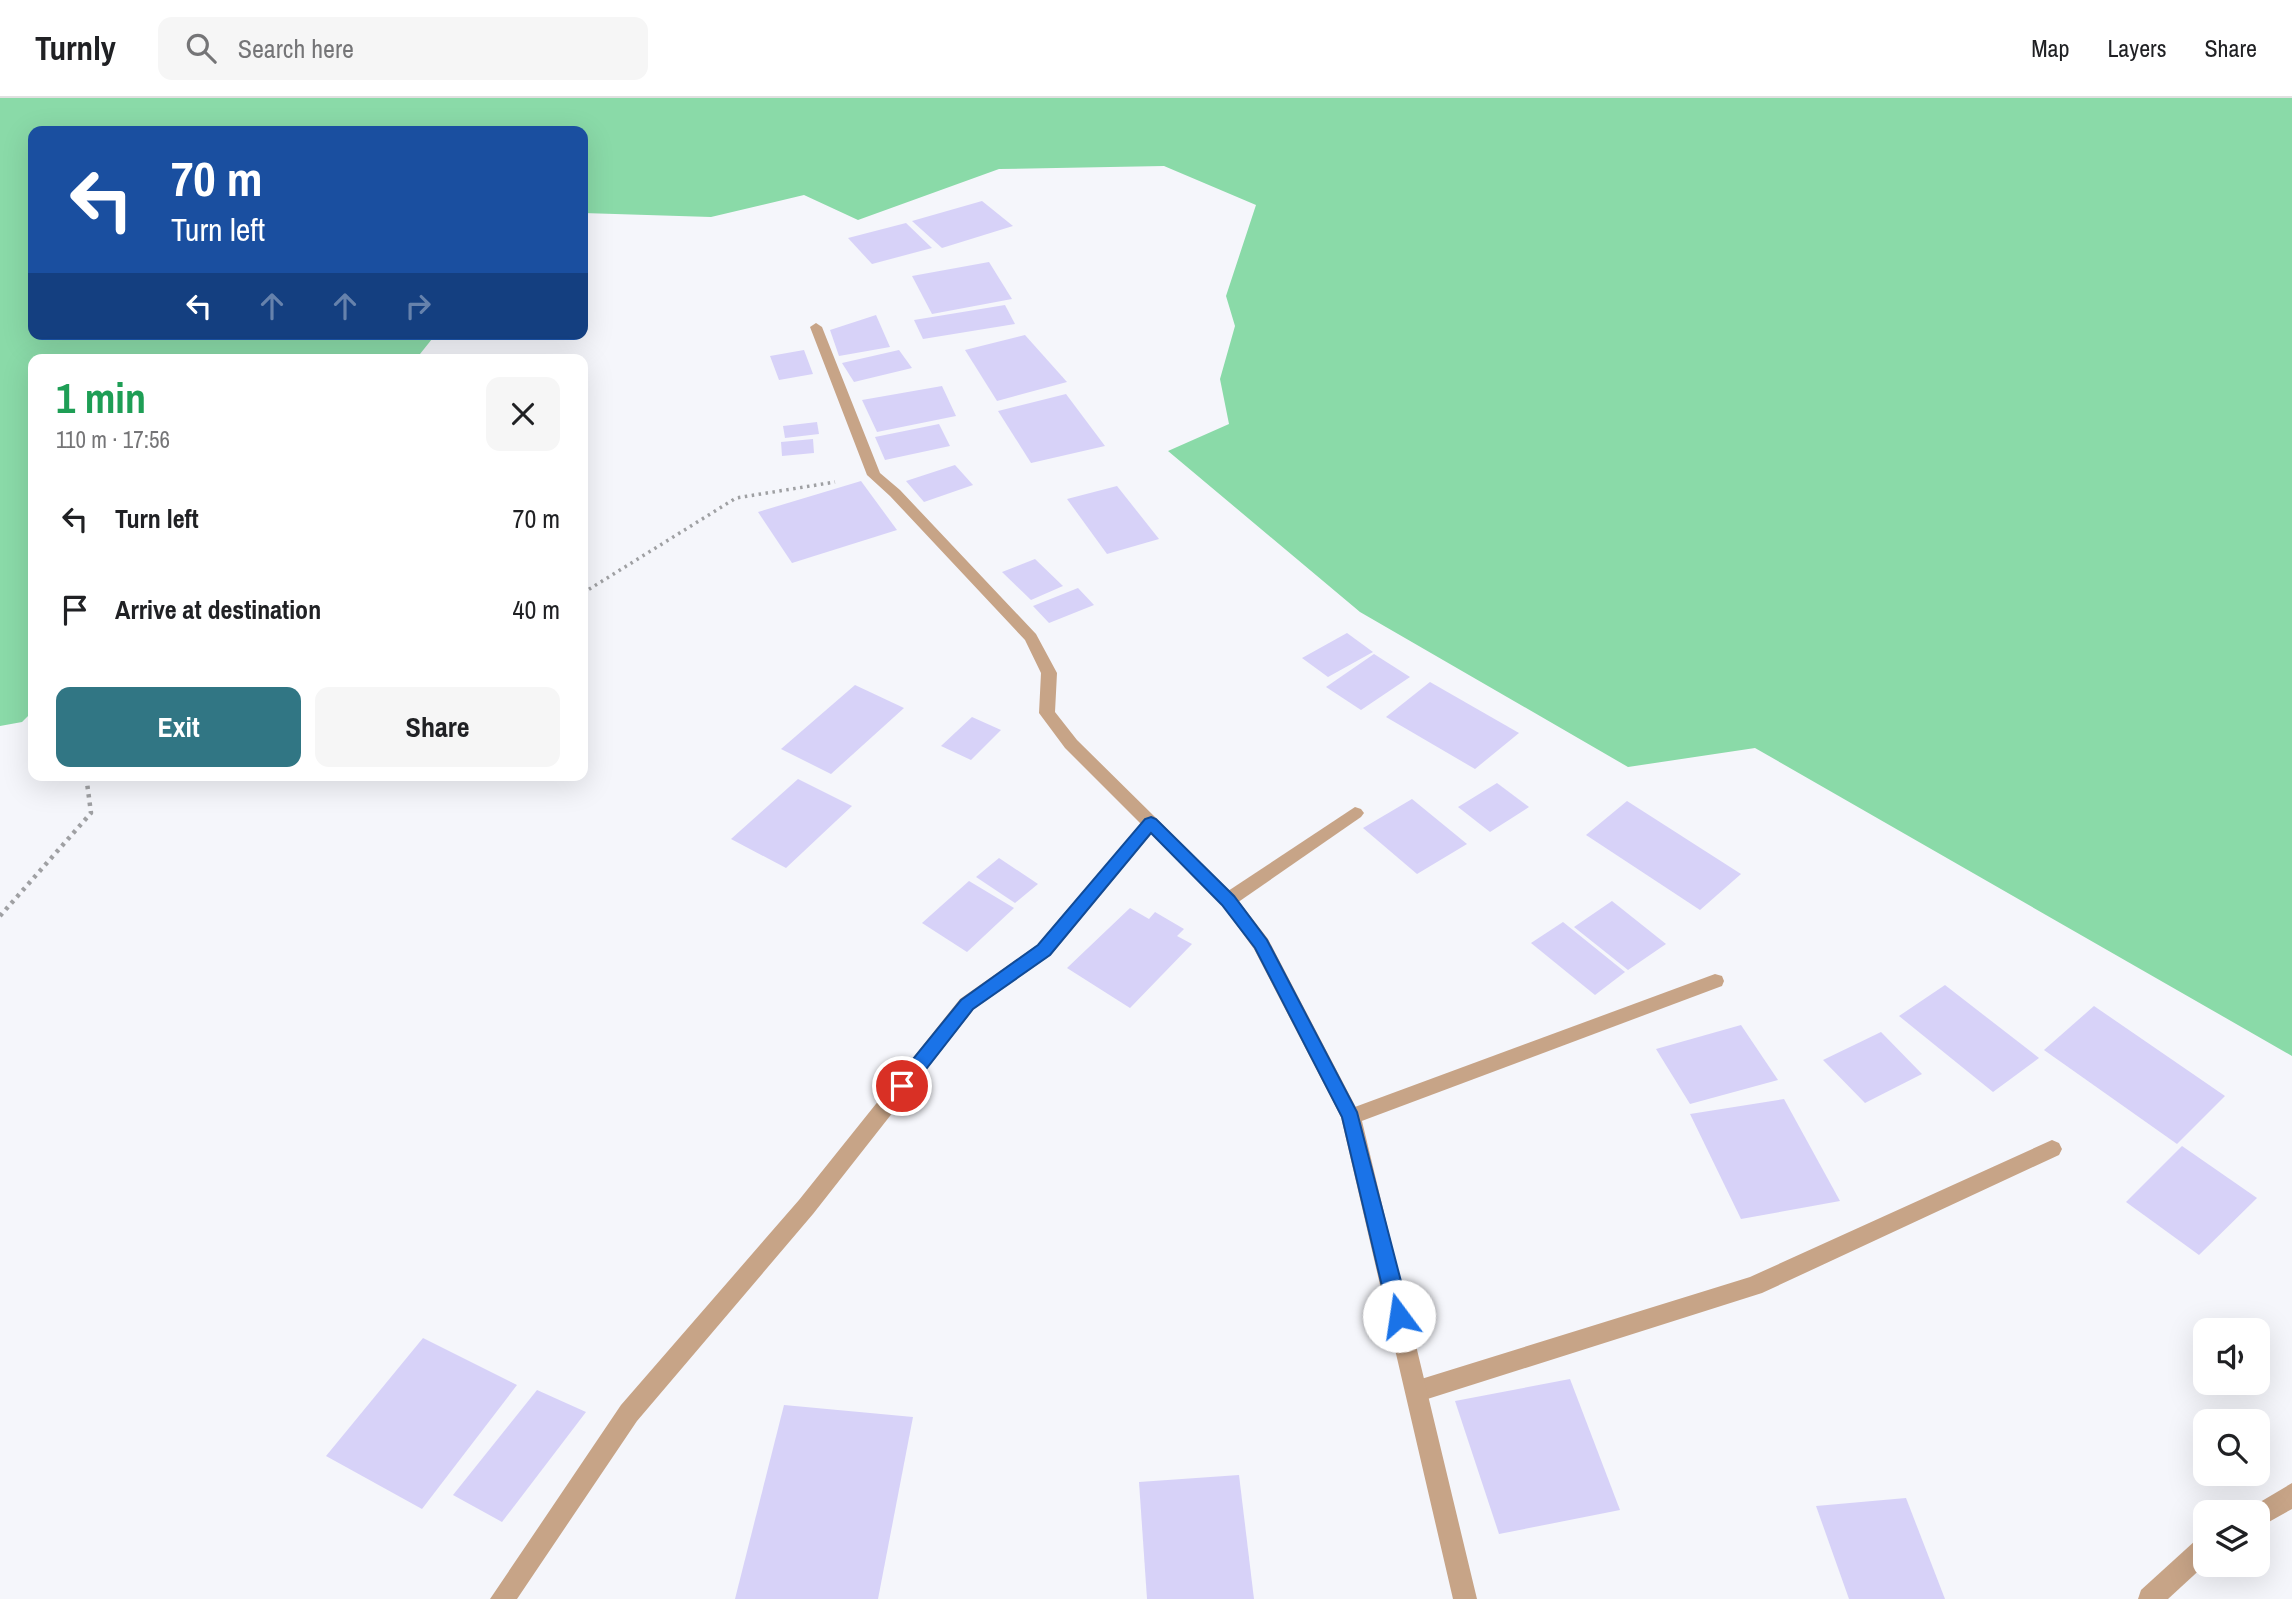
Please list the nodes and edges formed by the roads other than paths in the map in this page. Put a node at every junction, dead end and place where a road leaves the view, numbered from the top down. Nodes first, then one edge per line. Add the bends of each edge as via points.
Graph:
1 (816, 327) dead end
2 (1355, 813) dead end
3 (1151, 823) junction
4 (1228, 900) junction
5 (1715, 981) dead end
6 (1351, 1117) junction
7 (2052, 1149) dead end
8 (1418, 1391) junction
9 (2292, 1495) edge
10 (2270, 1509) edge
11 (2193, 1560) edge
12 (502, 1599) edge
13 (1465, 1599) edge
14 (2150, 1599) edge

1 - 3 street via 874,475 1031,638 1049,673 1047,713 1071,744
2 - 4 street
3 - 4 street
3 - 12 street via 1044,950 967,1004 806,1207 629,1413
4 - 6 street via 1261,944
5 - 6 street
6 - 8 street
7 - 8 street via 1754,1286
8 - 13 street
9 - 10 street
11 - 14 street

